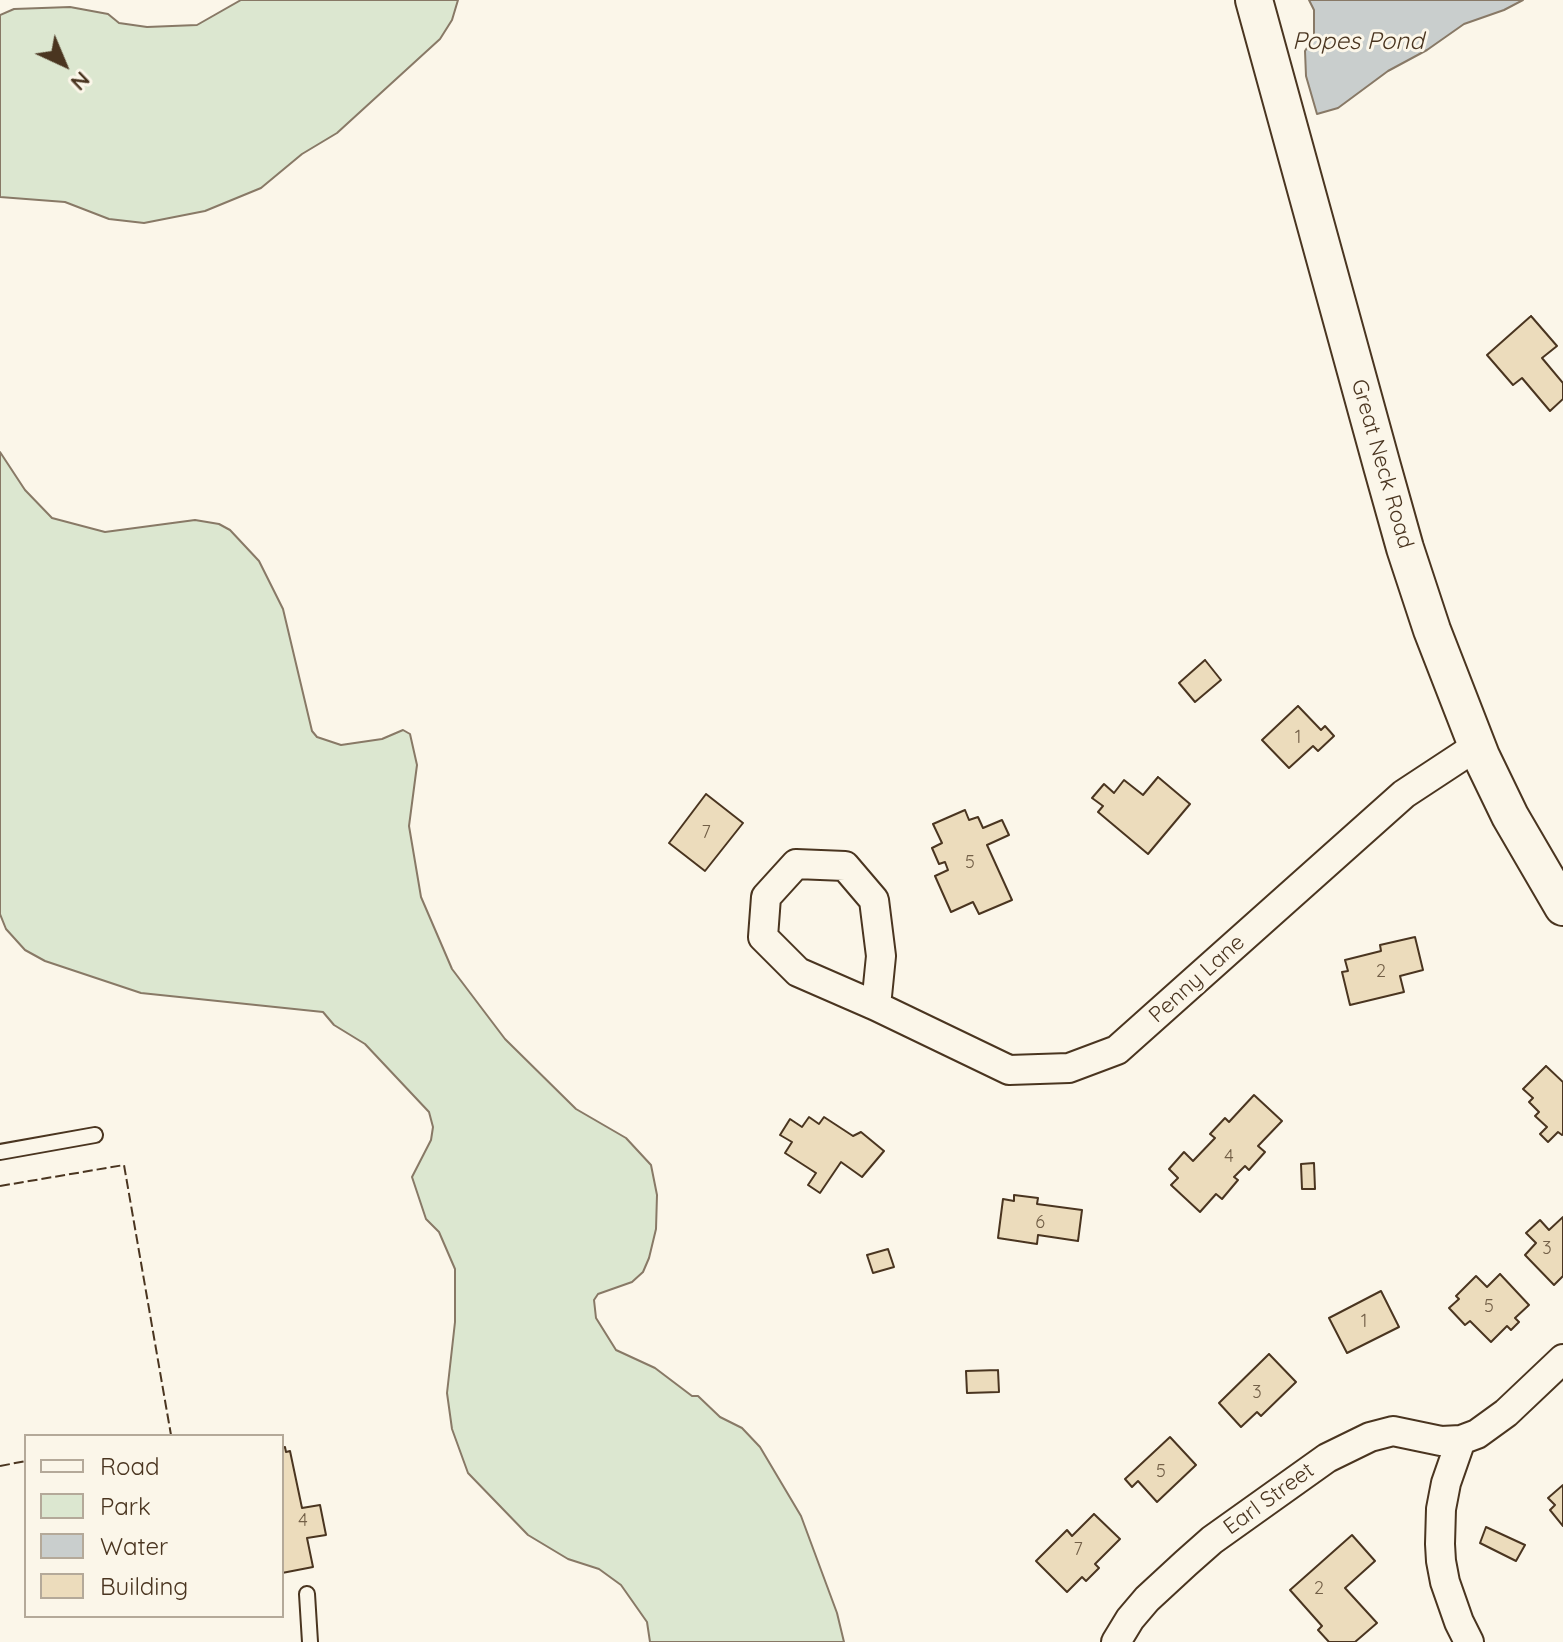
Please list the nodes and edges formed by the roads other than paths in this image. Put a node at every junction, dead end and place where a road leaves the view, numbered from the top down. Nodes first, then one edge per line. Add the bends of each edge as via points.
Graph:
1 (1254, 0) edge
2 (1477, 746) junction
3 (1563, 907) edge
4 (876, 1006) junction
5 (95, 1135) dead end
6 (0, 1152) edge
7 (1563, 1359) edge
8 (1461, 1440) junction
9 (307, 1594) dead end
10 (310, 1642) edge
11 (1116, 1642) edge
12 (1469, 1642) edge

1 - 2 street, Great Neck Road via 1405,548
2 - 3 street, Great Neck Road
2 - 4 street, Penny Lane via 1404,794 1117,1050 1069,1068 1009,1070
4 - 4 street, Penny Lane via 798,972 763,937 766,897 796,864 845,866 874,900 881,956
5 - 6 lane
7 - 8 street via 1492,1425
8 - 11 street, Earl Street via 1430,1440 1393,1431 1327,1458 1212,1540 1147,1599
8 - 12 street via 1446,1483 1440,1544 1448,1592
9 - 10 lane

